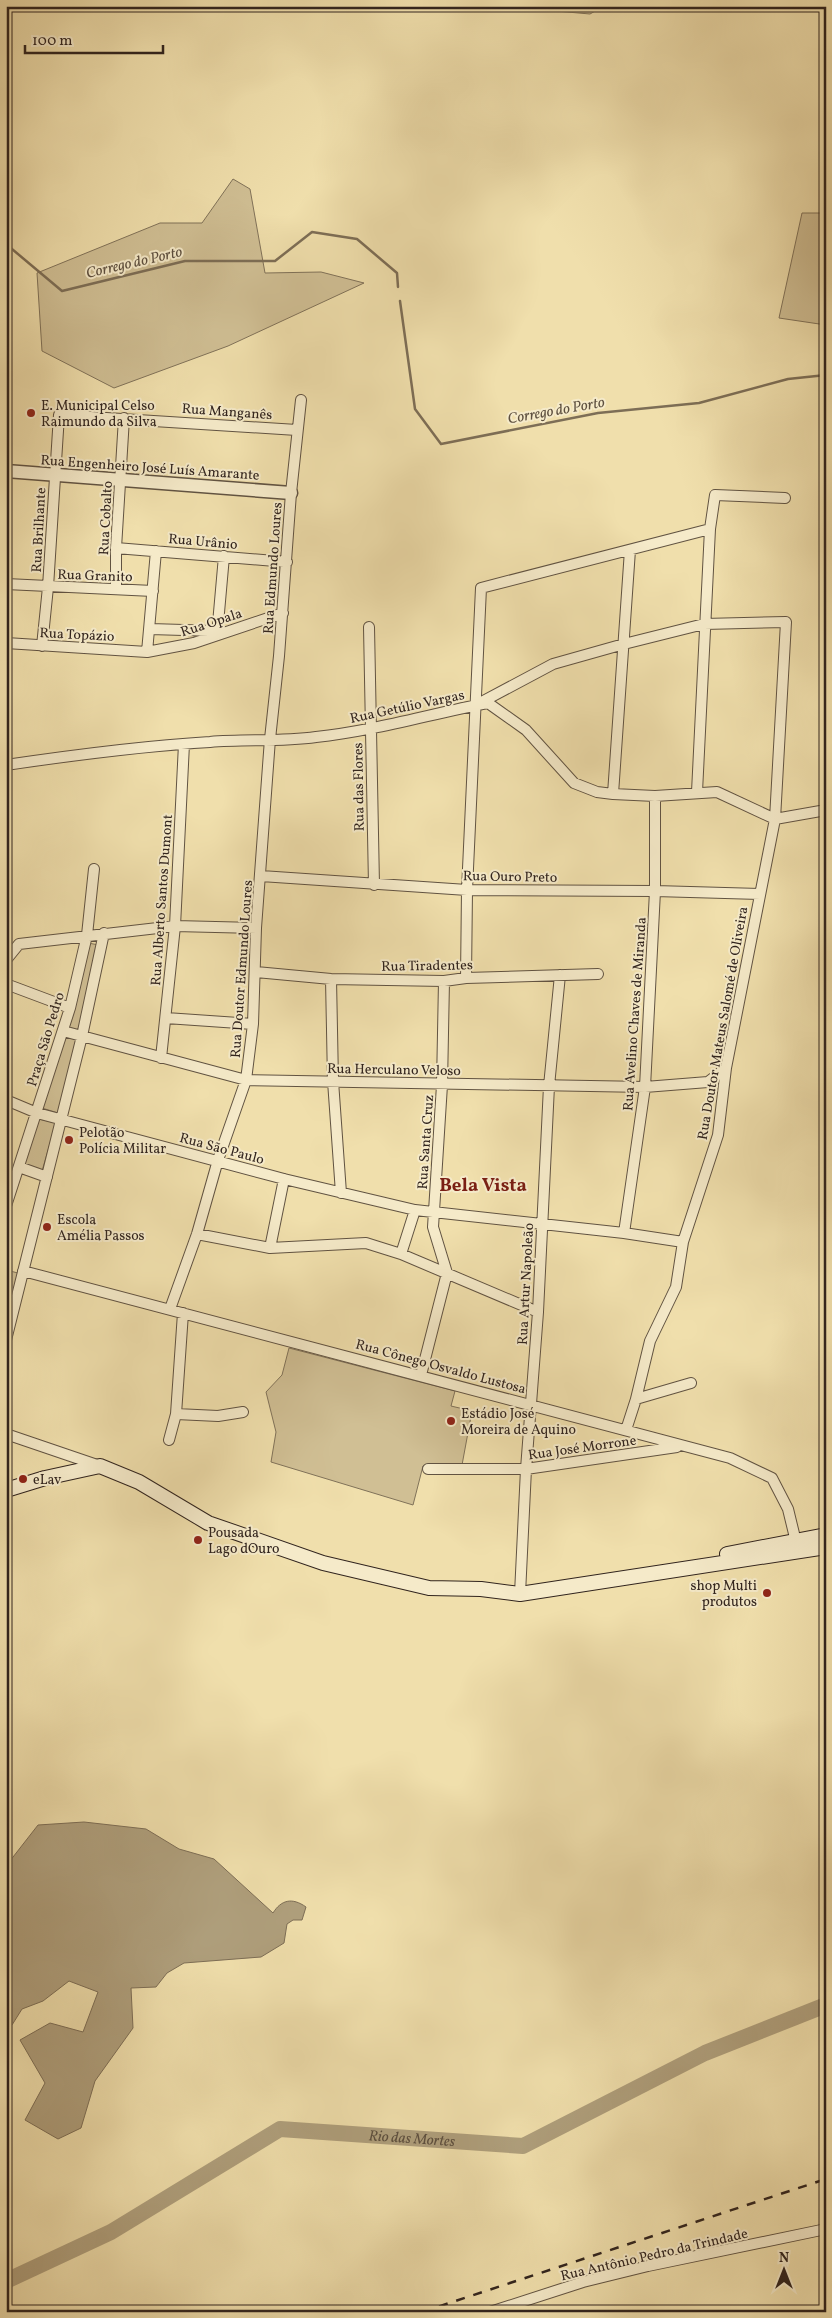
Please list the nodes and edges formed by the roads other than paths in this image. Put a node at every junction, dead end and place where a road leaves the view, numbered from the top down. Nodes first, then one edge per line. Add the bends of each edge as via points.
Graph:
1 (301, 400) dead end
2 (59, 414) joint
3 (124, 418) junction
4 (297, 430) junction
5 (6, 471) edge
6 (55, 475) junction
7 (120, 479) junction
8 (291, 493) junction
9 (785, 498) dead end
10 (710, 529) junction
11 (116, 548) junction
12 (630, 550) junction
13 (156, 551) junction
14 (224, 556) junction
15 (287, 562) junction
16 (6, 584) edge
17 (48, 587) junction
18 (116, 589) junction
19 (153, 591) junction
20 (283, 613) junction
21 (704, 624) junction
22 (370, 628) dead end
23 (150, 629) junction
24 (217, 633) junction
25 (6, 643) edge
26 (624, 644) junction
27 (42, 646) junction
28 (147, 652) junction
29 (476, 705) junction
30 (370, 730) junction
31 (270, 739) junction
32 (184, 744) junction
33 (6, 765) edge
34 (697, 792) junction
35 (613, 794) junction
36 (655, 796) junction
37 (826, 810) edge
38 (776, 818) junction
39 (94, 869) dead end
40 (261, 876) junction
41 (374, 885) junction
42 (467, 890) junction
43 (655, 891) junction
44 (760, 894) junction
45 (175, 926) junction
46 (256, 928) junction
47 (104, 933) junction
48 (87, 935) junction
49 (6, 960) edge
50 (256, 972) junction
51 (598, 974) dead end
52 (560, 975) junction
53 (466, 978) junction
54 (331, 979) junction
55 (444, 981) junction
56 (6, 984) edge
57 (70, 1008) junction
58 (166, 1018) junction
59 (253, 1024) junction
60 (63, 1031) junction
61 (82, 1036) junction
62 (161, 1058) junction
63 (726, 1068) junction
64 (246, 1080) junction
65 (334, 1082) junction
66 (442, 1085) junction
67 (549, 1086) junction
68 (645, 1087) junction
69 (6, 1100) edge
70 (36, 1113) junction
71 (60, 1119) junction
72 (218, 1160) junction
73 (20, 1168) junction
74 (47, 1177) junction
75 (284, 1179) junction
76 (341, 1193) junction
77 (6, 1206) edge
78 (415, 1210) junction
79 (434, 1212) junction
80 (541, 1225) junction
81 (624, 1233) junction
82 (197, 1234) junction
83 (683, 1242) junction
84 (270, 1248) junction
85 (401, 1254) junction
86 (23, 1271) junction
87 (447, 1273) junction
88 (170, 1309) junction
89 (538, 1312) junction
90 (183, 1313) junction
91 (6, 1340) edge
92 (421, 1375) junction
93 (691, 1383) dead end
94 (636, 1400) junction
95 (532, 1404) junction
96 (243, 1412) dead end
97 (176, 1414) junction
98 (626, 1430) junction
99 (6, 1434) edge
100 (170, 1440) dead end
101 (680, 1446) junction
102 (100, 1466) junction
103 (428, 1469) dead end
104 (526, 1469) junction
105 (6, 1490) edge
106 (826, 1535) edge
107 (797, 1546) junction
108 (826, 1547) edge
109 (520, 1590) junction
110 (825, 2230) edge
111 (490, 2312) edge

1 - 4 street, Rua Edmundo Loures
2 - 3 street, Rua Manganês
2 - 6 street, Rua Brilhante
3 - 4 street, Rua Manganês
3 - 7 street, Rua Cobalto
4 - 8 street, Rua Edmundo Loures
5 - 6 street, Rua Engenheiro José Luís Amarante
6 - 7 street, Rua Engenheiro José Luís Amarante
6 - 17 street, Rua Brilhante
7 - 8 street, Rua Engenheiro José Luís Amarante
7 - 11 street, Rua Cobalto
8 - 15 street, Rua Edmundo Loures
9 - 10 street via 715,495
10 - 12 street
10 - 21 street
11 - 13 street, Rua Urânio
11 - 18 street, Rua Cobalto
12 - 26 street
12 - 29 street via 481,588
13 - 14 street, Rua Urânio
13 - 19 street
14 - 15 street, Rua Urânio
14 - 24 street
15 - 20 street, Rua Edmundo Loures
16 - 17 street, Rua Granito
17 - 18 street, Rua Granito
17 - 27 street, Rua Brilhante
18 - 19 street, Rua Granito
19 - 23 street
20 - 24 street, Rua Opala
20 - 31 street, Rua Edmundo Loures
21 - 26 street
21 - 34 street
21 - 38 street, Rua Doutor Mateus Salomé de Oliveira via 786,622
22 - 30 street, Rua das Flores
23 - 24 street
23 - 28 street
24 - 28 street, Rua Opala via 175,648
25 - 27 street, Rua Topázio
26 - 29 street via 553,664
26 - 35 street
27 - 28 street, Rua Topázio
29 - 30 street, Rua Getúlio Vargas
29 - 35 street, Rua Getúlio Vargas via 488,703 526,730 574,783
29 - 42 street
30 - 31 street, Rua Getúlio Vargas via 314,738
30 - 41 street, Rua das Flores
31 - 32 street, Rua Getúlio Vargas
31 - 40 street, Rua Doutor Edmundo Loures
32 - 33 street, Rua Getúlio Vargas
32 - 45 street, Rua Alberto Santos Dumont
34 - 36 street, Rua Getúlio Vargas
34 - 38 street, Rua Getúlio Vargas via 717,792
35 - 36 street, Rua Getúlio Vargas
36 - 43 street, Rua Avelino Chaves de Miranda
37 - 38 street
38 - 44 street, Rua Doutor Mateus Salomé de Oliveira
39 - 48 street, Praça São Pedro
40 - 41 street, Rua Ouro Preto
40 - 46 street, Rua Doutor Edmundo Loures
41 - 42 street, Rua Ouro Preto
42 - 43 street, Rua Ouro Preto
42 - 53 street
43 - 44 street, Rua Ouro Preto
43 - 68 street, Rua Avelino Chaves de Miranda
44 - 63 street, Rua Doutor Mateus Salomé de Oliveira
45 - 46 street
45 - 47 street
45 - 58 street, Rua Alberto Santos Dumont
46 - 50 street, Rua Doutor Edmundo Loures
47 - 48 street
47 - 61 street
48 - 49 street via 20,944
48 - 57 street, Praça São Pedro
50 - 54 street, Rua Tiradentes
50 - 59 street, Rua Doutor Edmundo Loures
51 - 52 street, Rua Tiradentes
52 - 53 street, Rua Tiradentes
52 - 67 street, Rua Artur Napoleão
53 - 55 street, Rua Tiradentes
54 - 55 street, Rua Tiradentes
54 - 65 street
55 - 66 street, Rua Santa Cruz
56 - 57 street
57 - 60 street, Praça São Pedro
58 - 59 street
58 - 62 street, Rua Alberto Santos Dumont
59 - 64 street, Rua Doutor Edmundo Loures
60 - 61 street, Rua Herculano Veloso
60 - 70 street, Praça São Pedro
61 - 62 street, Rua Herculano Veloso
61 - 71 street
62 - 64 street, Rua Herculano Veloso
63 - 68 street, Rua Herculano Veloso via 708,1082
63 - 83 street, Rua Doutor Mateus Salomé de Oliveira via 718,1136
64 - 65 street, Rua Herculano Veloso
64 - 72 street, Rua Doutor Edmundo Loures
65 - 66 street, Rua Herculano Veloso
65 - 76 street
66 - 67 street, Rua Herculano Veloso
66 - 79 street, Rua Santa Cruz
67 - 68 street, Rua Herculano Veloso
67 - 80 street, Rua Artur Napoleão
68 - 81 street, Rua Avelino Chaves de Miranda
69 - 70 street, Rua São Paulo
70 - 71 street, Rua São Paulo
70 - 73 street, Praça São Pedro
71 - 72 street, Rua São Paulo
71 - 74 street
72 - 75 street, Rua São Paulo
72 - 82 street, Rua Doutor Edmundo Loures
73 - 74 street
73 - 77 street, Praça São Pedro
74 - 86 street
75 - 76 street, Rua São Paulo
75 - 84 street
76 - 78 street, Rua São Paulo
78 - 79 street, Rua São Paulo
78 - 85 street
79 - 80 street, Rua São Paulo
79 - 87 street, Rua Santa Cruz via 434,1227
80 - 81 street, Rua São Paulo
80 - 89 street, Rua Artur Napoleão
81 - 83 street, Rua São Paulo
82 - 84 street
82 - 88 street, Rua Doutor Edmundo Loures
83 - 94 street, Rua Doutor Mateus Salomé de Oliveira via 676,1287 650,1341
84 - 85 street via 366,1243
85 - 87 street
86 - 88 street, Rua Cônego Osvaldo Lustosa
86 - 91 street
87 - 89 street
87 - 92 street
88 - 90 street, Rua Cônego Osvaldo Lustosa
89 - 95 street, Rua Artur Napoleão
90 - 92 street, Rua Cônego Osvaldo Lustosa
90 - 97 street
92 - 95 street, Rua Cônego Osvaldo Lustosa
93 - 94 street
94 - 98 street, Rua Doutor Mateus Salomé de Oliveira
95 - 98 street, Rua Cônego Osvaldo Lustosa
95 - 104 street, Rua Artur Napoleão
96 - 97 street via 218,1416
97 - 100 street
98 - 101 street, Rua Cônego Osvaldo Lustosa
99 - 102 street
101 - 104 street, Rua José Morrone
101 - 107 street, Rua Cônego Osvaldo Lustosa via 730,1458 772,1478 788,1509
102 - 105 main road
102 - 109 main road via 139,1482 208,1522 323,1563 429,1588
103 - 104 street, Rua José Morrone
104 - 109 street, Rua Artur Napoleão
106 - 107 main road
107 - 108 main road
107 - 109 main road
110 - 111 street, Rua Antônio Pedro da Trindade via 648,2266 583,2282

